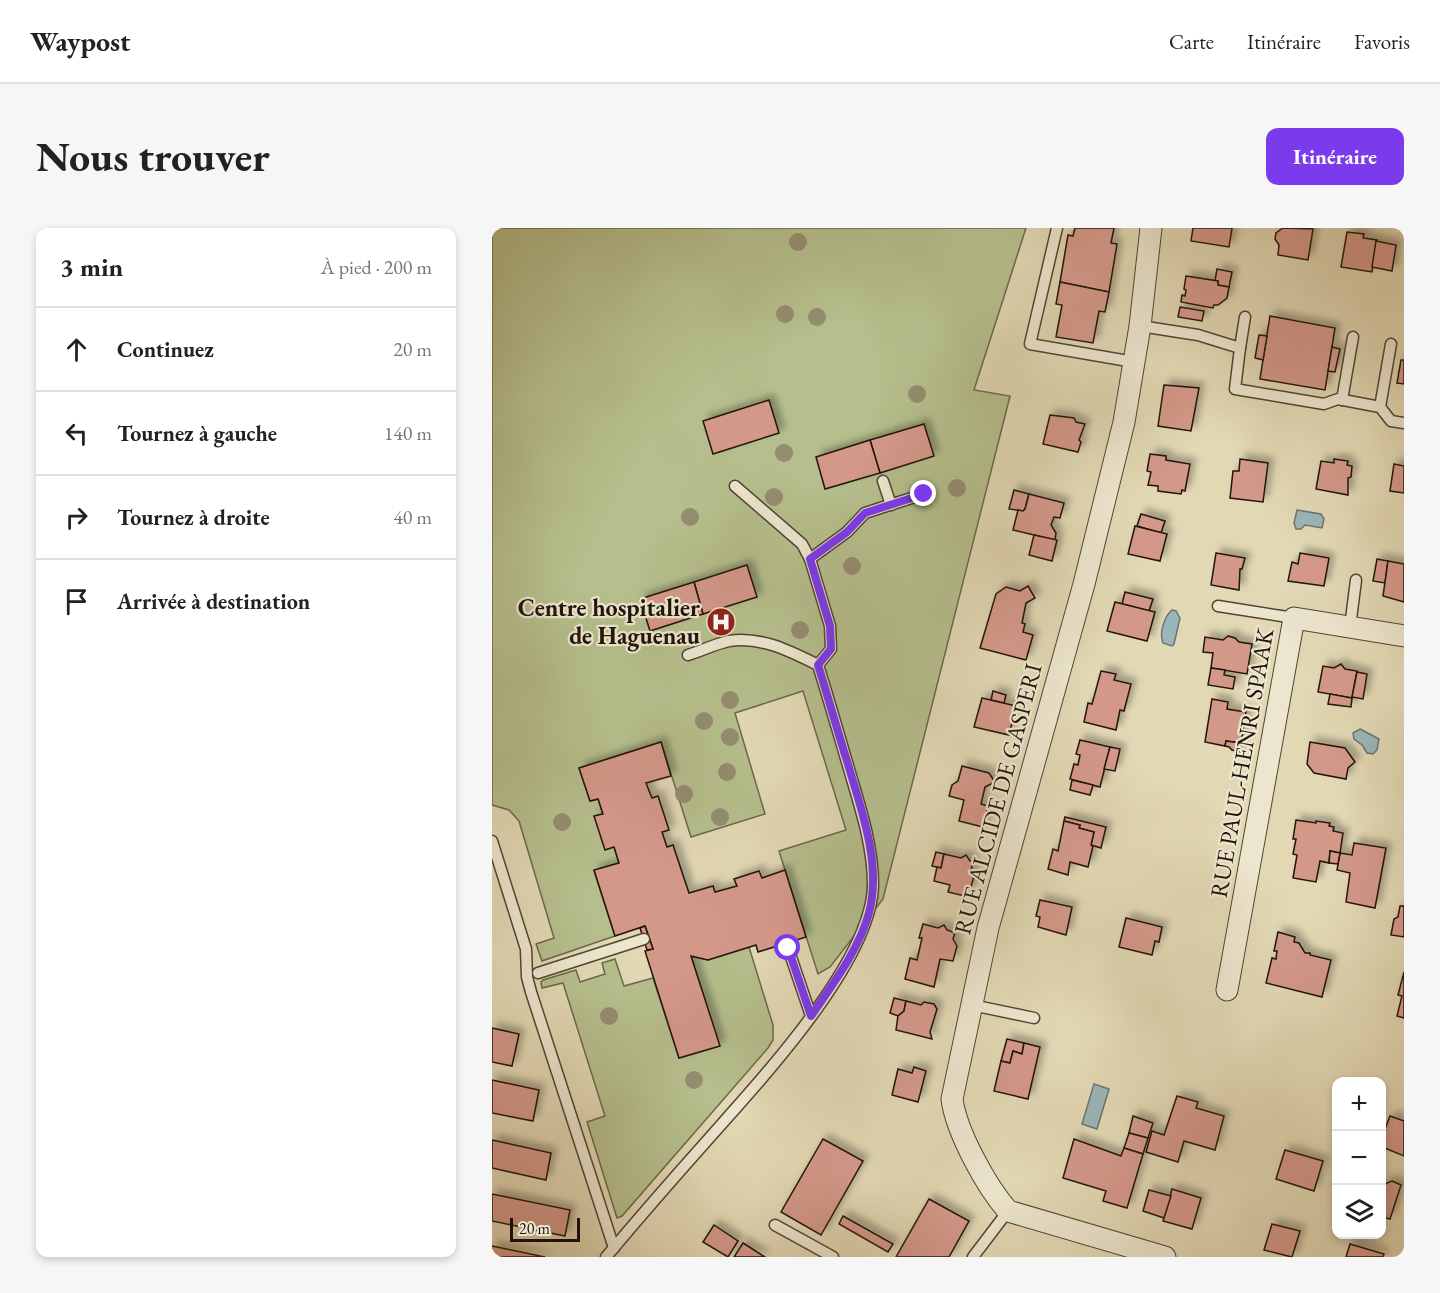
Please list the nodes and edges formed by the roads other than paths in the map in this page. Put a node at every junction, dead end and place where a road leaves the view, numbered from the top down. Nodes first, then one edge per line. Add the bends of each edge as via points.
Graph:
1 (1058, 228) edge
2 (1151, 228) edge
3 (1245, 317) dead end
4 (1140, 326) junction
5 (1353, 337) dead end
6 (1391, 345) dead end
7 (1240, 348) junction
8 (1134, 362) junction
9 (1342, 400) junction
10 (1380, 407) junction
11 (1404, 423) edge
12 (883, 481) dead end
13 (735, 486) dead end
14 (924, 494) dead end
15 (891, 505) junction
16 (810, 559) junction
17 (1356, 580) dead end
18 (1218, 606) dead end
19 (1294, 618) junction
20 (1350, 627) junction
21 (1404, 636) edge
22 (688, 655) dead end
23 (818, 665) junction
24 (492, 842) edge
25 (644, 939) dead end
26 (788, 948) dead end
27 (538, 973) dead end
28 (1227, 990) dead end
29 (972, 1005) junction
30 (811, 1016) junction
31 (1034, 1018) dead end
32 (1008, 1211) junction
33 (775, 1225) dead end
34 (614, 1248) junction
35 (1121, 1251) edge
36 (606, 1257) edge
37 (833, 1257) edge
38 (973, 1257) edge
39 (1165, 1257) edge

1 - 8 lane via 1030,344
2 - 4 street, RUE ALCIDE DE GASPERI
3 - 7 lane
4 - 7 lane via 1198,335
4 - 8 street, RUE ALCIDE DE GASPERI
5 - 9 lane
6 - 10 lane
7 - 9 lane via 1234,389 1324,404
8 - 29 street, RUE ALCIDE DE GASPERI via 1124,422 1084,584 988,928
9 - 10 lane
10 - 11 lane via 1390,421
12 - 15 lane
13 - 16 lane via 801,544
14 - 15 lane
15 - 16 lane via 865,513 847,532
16 - 23 lane via 830,626 831,649
17 - 20 lane
18 - 19 lane
19 - 20 street, RUE PAUL-HENRI SPAAK
19 - 28 street, RUE PAUL-HENRI SPAAK
20 - 21 street, RUE PAUL-HENRI SPAAK
22 - 23 lane via 729,641 761,641
23 - 30 lane via 862,812 873,886 868,914 854,947
24 - 34 lane via 526,949 531,992
25 - 27 lane
26 - 30 lane
29 - 31 lane
29 - 32 street, RUE ALCIDE DE GASPERI via 952,1099 954,1116 991,1191
30 - 34 lane via 771,1069
32 - 35 street
32 - 38 lane
33 - 37 lane
34 - 36 lane
35 - 39 street

